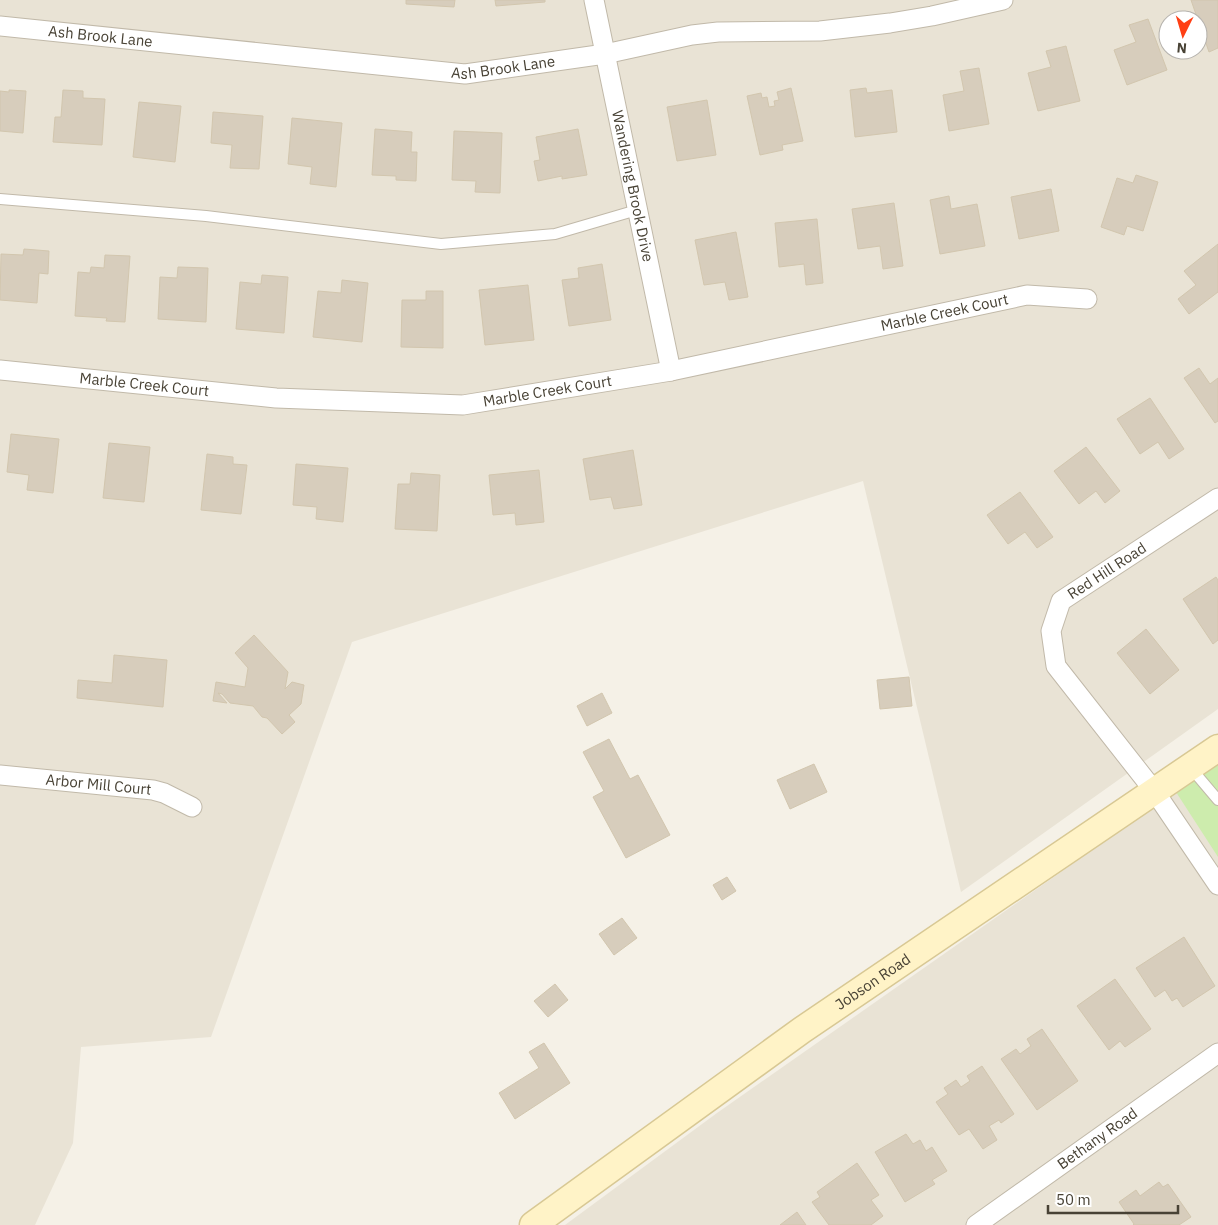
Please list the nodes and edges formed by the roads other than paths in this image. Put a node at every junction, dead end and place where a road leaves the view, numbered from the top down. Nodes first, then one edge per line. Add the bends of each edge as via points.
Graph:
1 (594, 0) edge
2 (1003, 0) edge
3 (0, 26) edge
4 (605, 54) junction
5 (0, 199) edge
6 (637, 210) junction
7 (1087, 299) dead end
8 (0, 370) edge
9 (671, 371) junction
10 (1218, 498) edge
11 (1218, 748) edge
12 (1190, 767) junction
13 (0, 775) edge
14 (1155, 792) junction
15 (1218, 800) edge
16 (192, 807) dead end
17 (1218, 885) edge
18 (1218, 1054) edge
19 (533, 1225) edge
20 (976, 1225) edge

1 - 4 street, Wandering Brook Drive
2 - 4 street, Ash Brook Lane via 890,24 820,31 718,32
3 - 4 street, Ash Brook Lane via 465,74
4 - 6 street, Wandering Brook Drive
5 - 6 lane via 206,216 441,244 555,234
6 - 9 street, Wandering Brook Drive
7 - 9 street, Marble Creek Court via 1027,295
8 - 9 street, Marble Creek Court via 276,398 463,405
10 - 14 street, Red Hill Road via 1061,601 1051,631 1056,666
11 - 12 street, Jobson Road
12 - 14 street, Jobson Road
12 - 15 lane
13 - 16 street, Arbor Mill Court via 153,790
14 - 17 street, Red Hill Road
14 - 19 street, Jobson Road via 802,1030
18 - 20 street, Bethany Road

